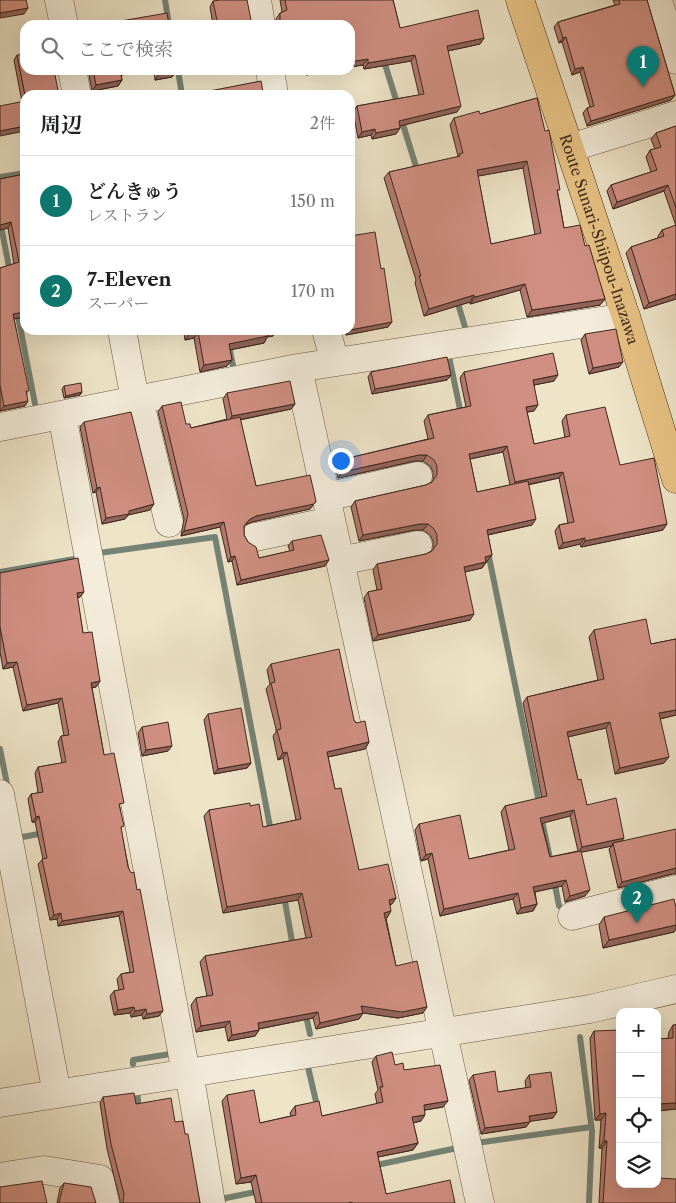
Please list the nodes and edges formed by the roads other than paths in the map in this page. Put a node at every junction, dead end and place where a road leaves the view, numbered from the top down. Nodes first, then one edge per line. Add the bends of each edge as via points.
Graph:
1 (59, 0) edge
2 (256, 0) edge
3 (520, 0) edge
4 (658, 0) edge
5 (63, 20) edge
6 (260, 20) edge
7 (676, 60) edge
8 (73, 75) edge
9 (271, 75) edge
10 (76, 90) edge
11 (273, 90) edge
12 (676, 115) edge
13 (570, 148) junction
14 (626, 317) junction
15 (123, 335) edge
16 (327, 335) edge
17 (335, 362) junction
18 (298, 368) junction
19 (137, 400) junction
20 (62, 414) junction
21 (0, 427) edge
22 (669, 433) edge
23 (418, 476) dead end
24 (676, 479) edge
25 (329, 509) junction
26 (169, 523) dead end
27 (255, 537) dead end
28 (418, 546) dead end
29 (340, 561) junction
30 (0, 794) edge
31 (676, 889) edge
32 (572, 916) dead end
33 (676, 989) edge
34 (442, 1032) junction
35 (188, 1073) junction
36 (57, 1094) junction
37 (0, 1103) edge
38 (0, 1177) edge
39 (105, 1203) edge
40 (211, 1203) edge
41 (480, 1203) edge

1 - 5 street
2 - 6 street
3 - 13 main road, Route Sunari-Shiipou-Inazawa
4 - 7 street
8 - 10 street
9 - 11 street
12 - 13 street
13 - 14 main road, Route Sunari-Shiipou-Inazawa
14 - 17 street
14 - 22 main road, Route Sunari-Shiipou-Inazawa
15 - 19 street
16 - 17 street
17 - 18 street
18 - 19 street
18 - 25 street
19 - 20 street
19 - 26 street
20 - 21 street
20 - 35 street
22 - 24 main road, Route Sunari-Shiipou-Inazawa
23 - 25 street
25 - 27 street
25 - 29 street
28 - 29 street
29 - 34 street
30 - 36 street
31 - 32 street
33 - 34 street via 590,1009
34 - 35 street
34 - 41 street
35 - 36 street
35 - 40 street
36 - 37 street
38 - 39 street via 44,1170 100,1179

